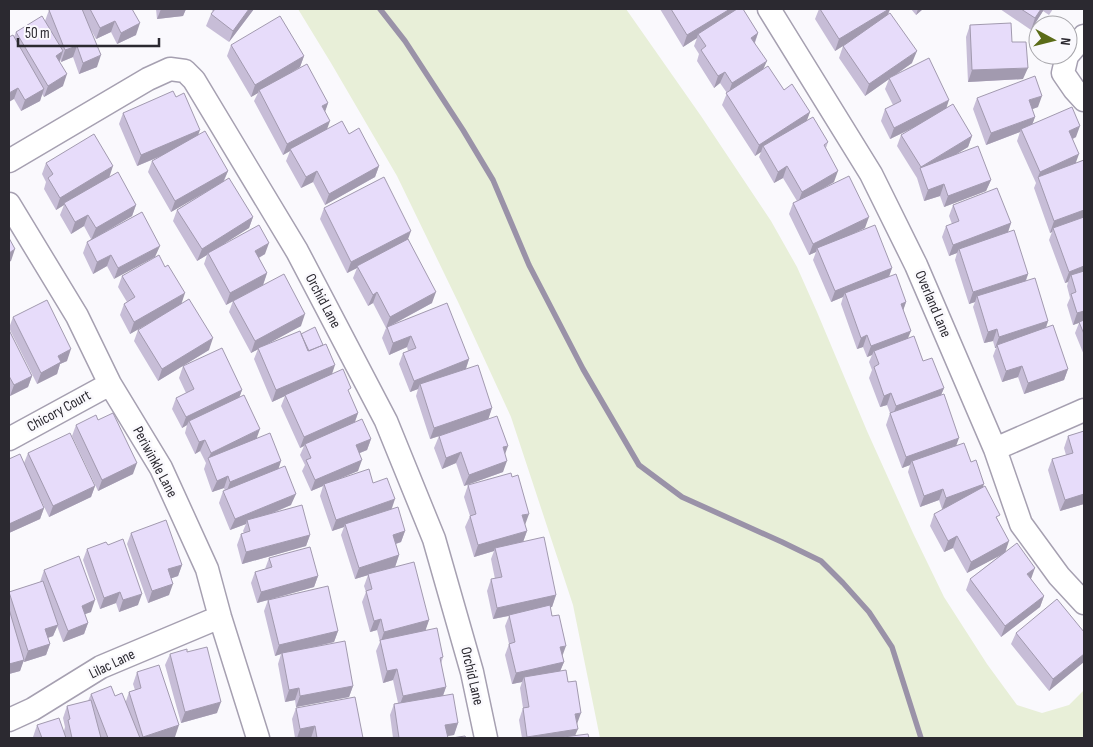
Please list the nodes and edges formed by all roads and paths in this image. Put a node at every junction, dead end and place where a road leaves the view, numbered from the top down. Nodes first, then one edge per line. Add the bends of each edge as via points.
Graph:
1 (769, 9) edge
2 (1084, 36) edge
3 (1084, 100) edge
4 (9, 161) edge
5 (9, 204) edge
6 (110, 384) junction
7 (1084, 410) edge
8 (9, 439) edge
9 (995, 449) junction
10 (1084, 603) edge
11 (220, 617) junction
12 (9, 720) edge
13 (258, 738) edge
14 (486, 738) edge

1 - 9 street, Overland Lane via 871,174 916,264
2 - 3 street via 1067,56 1063,73
4 - 14 street, Orchid Lane via 170,69 184,71 194,80 297,252 386,421 434,539 472,672
5 - 6 street, Periwinkle Lane via 77,316
6 - 8 street, Chicory Court
6 - 11 street, Periwinkle Lane via 161,468 208,569
7 - 9 street
9 - 10 street, Overland Lane via 1021,524 1059,576
11 - 12 street, Lilac Lane via 101,667
11 - 13 street, Periwinkle Lane

